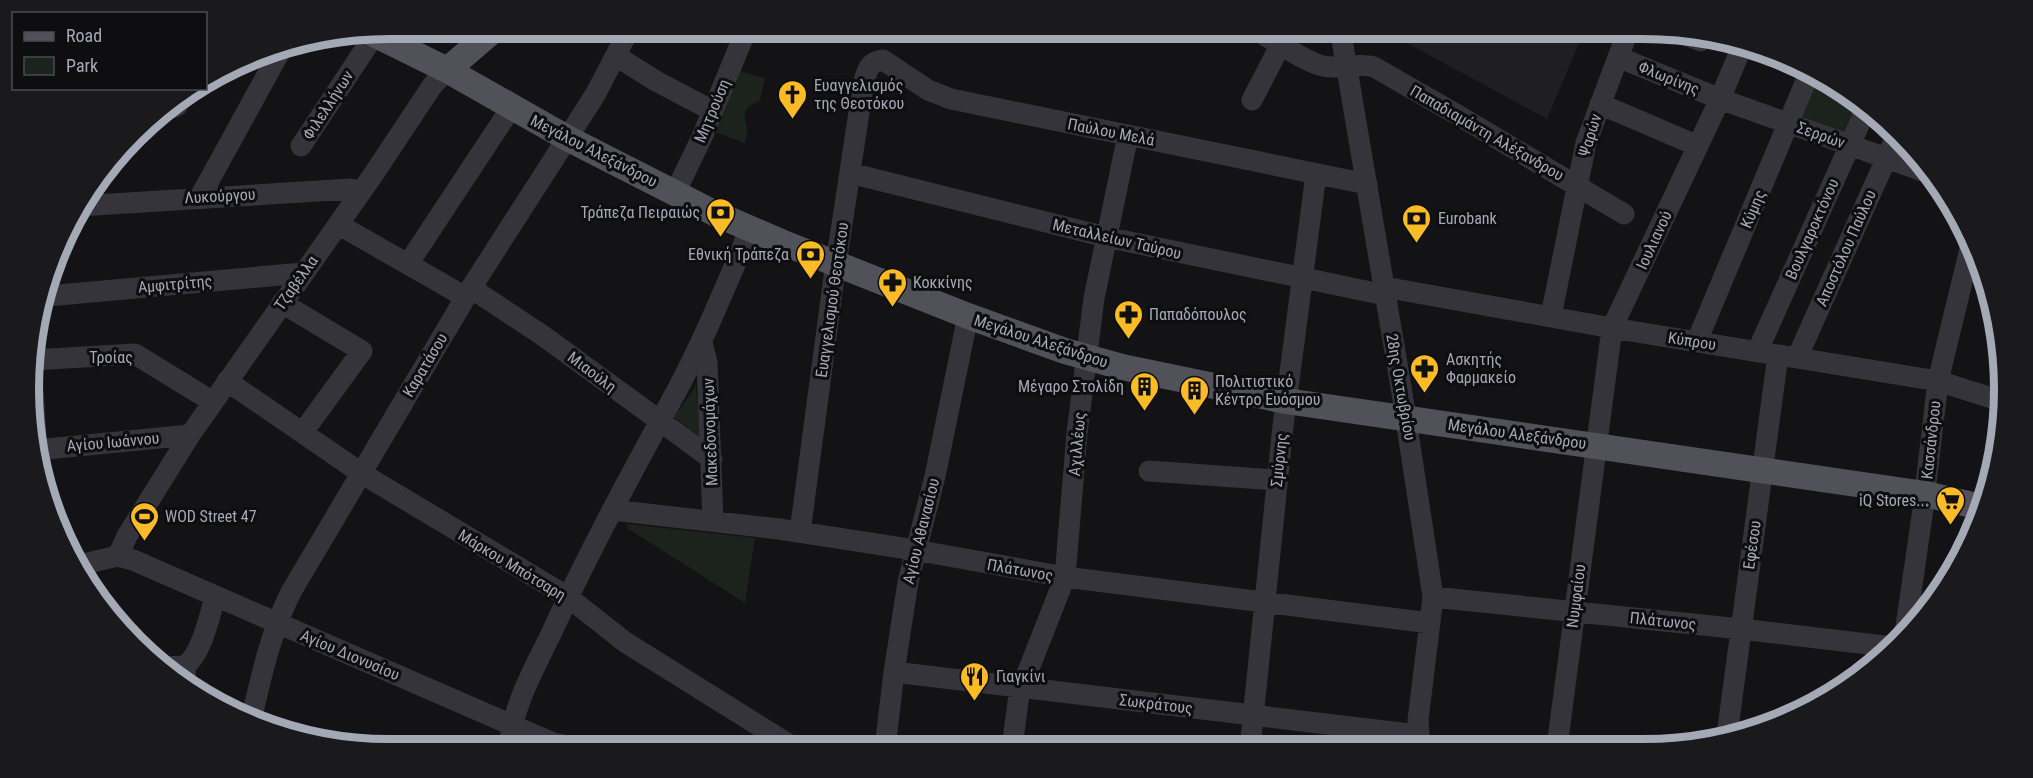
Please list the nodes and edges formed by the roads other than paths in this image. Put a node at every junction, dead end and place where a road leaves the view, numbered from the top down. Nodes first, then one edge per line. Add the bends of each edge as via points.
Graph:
1 (385, 39) edge
2 (483, 39) edge
3 (624, 39) edge
4 (742, 39) edge
5 (1272, 39) edge
6 (1342, 39) edge
7 (1625, 39) edge
8 (369, 40) edge
9 (1281, 44) junction
10 (1739, 52) edge
11 (616, 56) junction
12 (1618, 57) junction
13 (276, 58) edge
14 (1346, 66) junction
15 (868, 68) joint
16 (447, 70) junction
17 (1807, 79) edge
18 (1720, 99) junction
19 (1252, 100) dead end
20 (1600, 104) junction
21 (511, 108) junction
22 (713, 111) junction
23 (1863, 116) edge
24 (1789, 123) junction
25 (1128, 135) junction
26 (567, 138) junction
27 (1849, 145) junction
28 (302, 146) dead end
29 (1698, 146) junction
30 (1891, 148) edge
31 (1910, 162) edge
32 (850, 173) junction
33 (1316, 174) junction
34 (1366, 184) junction
35 (1576, 185) junction
36 (361, 192) junction
37 (675, 193) junction
38 (200, 197) junction
39 (92, 205) edge
40 (1624, 214) dead end
41 (338, 224) junction
42 (750, 229) junction
43 (1106, 237) junction
44 (1968, 257) edge
45 (408, 264) junction
46 (836, 264) junction
47 (303, 273) junction
48 (1301, 279) junction
49 (1385, 291) junction
50 (468, 293) junction
51 (52, 296) edge
52 (282, 303) junction
53 (968, 316) junction
54 (1551, 316) junction
55 (1612, 328) junction
56 (1697, 341) junction
57 (702, 343) junction
58 (1756, 352) junction
59 (1788, 356) junction
60 (1085, 357) junction
61 (41, 360) edge
62 (227, 381) junction
63 (1938, 381) junction
64 (1994, 399) edge
65 (1286, 401) junction
66 (213, 402) junction
67 (1407, 419) junction
68 (659, 422) junction
69 (303, 432) junction
70 (190, 435) junction
71 (1596, 445) junction
72 (46, 457) edge
73 (712, 459) junction
74 (1763, 469) junction
75 (1149, 471) dead end
76 (362, 473) junction
77 (1276, 480) junction
78 (1925, 494) junction
79 (1974, 505) edge
80 (612, 510) junction
81 (713, 521) junction
82 (800, 532) junction
83 (915, 550) junction
84 (118, 556) junction
85 (86, 563) edge
86 (1065, 577) junction
87 (215, 597) junction
88 (567, 597) junction
89 (1433, 597) junction
90 (1264, 602) junction
91 (1574, 612) junction
92 (1907, 620) edge
93 (1430, 623) junction
94 (276, 624) junction
95 (1741, 629) junction
96 (1881, 646) edge
97 (894, 672) junction
98 (185, 674) edge
99 (1021, 687) junction
100 (253, 711) edge
101 (1253, 716) junction
102 (512, 725) junction
103 (1728, 729) edge
104 (511, 739) edge
105 (543, 739) edge
106 (781, 739) edge
107 (886, 739) edge
108 (1013, 739) edge
109 (1251, 739) edge
110 (1406, 739) edge
111 (1419, 739) edge
112 (1558, 739) edge

1 - 16 main road, Μεγάλου Αλεξάνδρου
2 - 16 main road, Τζαβέλλα
3 - 11 street, Καρατάσου
4 - 22 street, Μητρούση
5 - 9 street, Παπαδιαμάντη Αλέξανδρου
6 - 14 street, 28ης Οκτωβρίου
7 - 12 street, Ψαρών
8 - 28 street, Φιλελλήνων
9 - 14 street, Παπαδιαμάντη Αλέξανδρου via 1319,65
9 - 19 street
10 - 18 street, Ιουλιανού
11 - 22 street
11 - 26 street, Καρατάσου
12 - 18 street, Φλωρίνης
12 - 20 street, Ψαρών
13 - 38 street
14 - 34 street, 28ης Οκτωβρίου
14 - 35 street, Παπαδιαμάντη Αλέξανδρου via 1374,67
15 - 25 street, Παύλου Μελά via 882,60 928,90 951,99
15 - 32 street, Ευαγγελισμού Θεοτόκου
16 - 21 main road, Μεγάλου Αλεξάνδρου
16 - 36 street, Τζαβέλλα via 432,86
17 - 24 street, Κύμης
18 - 24 street, Σερρών
18 - 29 street, Ιουλιανού
20 - 29 street
20 - 35 street, Ψαρών
21 - 26 main road, Μεγάλου Αλεξάνδρου
21 - 45 street
22 - 37 street, Μητρούση
23 - 27 street, Βουλγαροκτόνου
24 - 27 street, Σερρών
24 - 56 street, Κύμης
25 - 33 street, Παύλου Μελά
25 - 43 street, Αχιλλέως
26 - 37 main road, Μεγάλου Αλεξάνδρου
26 - 50 street, Καρατάσου
27 - 30 street, Σερρών
27 - 58 street, Βουλγαροκτόνου
29 - 55 street, Ιουλιανού
30 - 31 street, Σερρών
30 - 59 street, Αποστόλου Παύλου
32 - 43 street, Μεταλλείων Ταύρου
32 - 46 street, Ευαγγελισμού Θεοτόκου
33 - 34 street, Παύλου Μελά
33 - 48 street, Σμύρνης
34 - 49 street, 28ης Οκτωβρίου
35 - 40 street, Παπαδιαμάντη Αλέξανδρου
35 - 54 street, Ψαρών
36 - 38 street, Λυκούργου via 350,189
36 - 41 street, Τζαβέλλα
37 - 42 main road, Μεγάλου Αλεξάνδρου
38 - 39 street, Λυκούργου
41 - 45 street, Μιαούλη
41 - 47 street, Τζαβέλλα
42 - 46 main road, Μεγάλου Αλεξάνδρου
42 - 57 street
43 - 48 street, Μεταλλείων Ταύρου
43 - 60 street, Αχιλλέως
44 - 63 street, Κασσάνδρου
45 - 50 street, Μιαούλη
46 - 53 main road, Μεγάλου Αλεξάνδρου
46 - 82 street, Ευαγγελισμού Θεοτόκου
47 - 51 street, Αμφιτρίτης
47 - 52 street, Τζαβέλλα
48 - 49 street, Μεταλλείων Ταύρου
48 - 65 street, Σμύρνης
49 - 54 street, Κύπρου
49 - 67 street, 28ης Οκτωβρίου
50 - 68 street, Μιαούλη via 542,335
50 - 76 street, Καρατάσου
52 - 62 street, Τζαβέλλα
52 - 69 street via 362,351
53 - 60 main road, Μεγάλου Αλεξάνδρου
53 - 83 street, Αγίου Αθανασίου
54 - 55 street, Κύπρου
55 - 56 street, Κύπρου
55 - 71 street, Ιουλιανού
56 - 58 street, Κύπρου
57 - 68 street
57 - 73 street, Μακεδονομάχων via 707,362
58 - 59 street, Κύπρου
59 - 63 street, Κύπρου
59 - 74 street, Εφέσου
60 - 65 main road, Μεγάλου Αλεξάνδρου
60 - 86 street, Αχιλλέως
61 - 66 street, Τροίας via 135,354
62 - 66 street, Τζαβέλλα
62 - 69 street, Μάρκου Μπότσαρη
63 - 64 street, Κύπρου
63 - 78 street, Κασσάνδρου
65 - 67 main road, Μεγάλου Αλεξάνδρου
65 - 77 street, Σμύρνης
66 - 70 street, Τζαβέλλα
67 - 71 main road, Μεγάλου Αλεξάνδρου
67 - 89 street, 28ης Οκτωβρίου
68 - 73 street, Μιαούλη
68 - 80 street
69 - 76 street, Μάρκου Μπότσαρη
70 - 72 street, Αγίου Ιωάννου
70 - 84 street, Τζαβέλλα
71 - 74 main road, Μεγάλου Αλεξάνδρου
71 - 91 street, Νυμφαίου
73 - 81 street, Μακεδονομάχων
74 - 78 main road, Μεγάλου Αλεξάνδρου
74 - 95 street, Εφέσου
75 - 77 street
76 - 88 street, Μάρκου Μπότσαρη
76 - 94 street, Καρατάσου
77 - 90 street, Σμύρνης
78 - 79 main road, Μεγάλου Αλεξάνδρου
78 - 92 street, Κασσάνδρου
80 - 81 street, Πλάτωνος
80 - 88 street
81 - 82 street, Πλάτωνος
82 - 83 street, Πλάτωνος
83 - 86 street, Πλάτωνος
83 - 97 street, Αγίου Αθανασίου
84 - 85 street
84 - 87 street, Αγίου Διονυσίου
86 - 90 street, Πλάτωνος
86 - 99 street, Αχιλλέως
87 - 94 street, Αγίου Διονυσίου
87 - 98 street via 198,650
88 - 102 street
88 - 106 street, Μάρκου Μπότσαρη via 625,642
89 - 91 street, Πλάτωνος
89 - 93 street, 28ης Οκτωβρίου
90 - 93 street, Πλάτωνος
90 - 101 street, Σμύρνης
91 - 95 street, Πλάτωνος
91 - 112 street, Νυμφαίου
93 - 111 street, 28ης Οκτωβρίου
94 - 100 street, Καρατάσου
94 - 102 street, Αγίου Διονυσίου
95 - 96 street, Πλάτωνος
95 - 103 street, Εφέσου
97 - 99 street, Σωκράτους
97 - 107 street, Αγίου Αθανασίου
99 - 101 street, Σωκράτους
99 - 108 street, Αχιλλέως
101 - 109 street, Σμύρνης
101 - 110 street, Σωκράτους
102 - 104 street
102 - 105 street, Αγίου Διονυσίου

